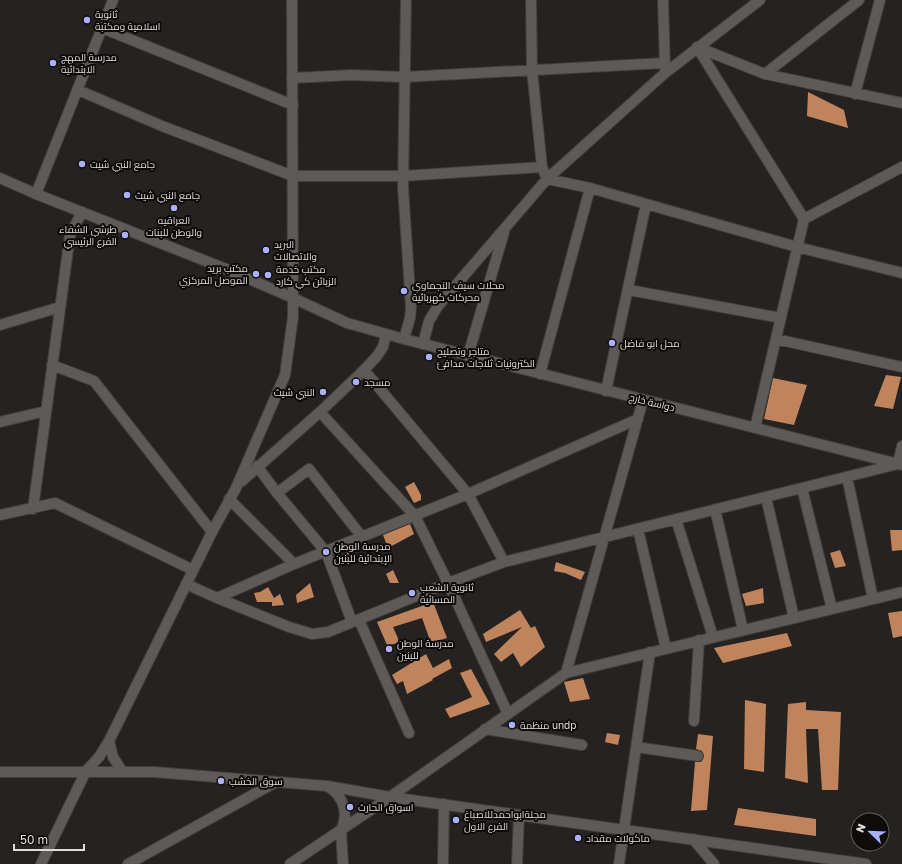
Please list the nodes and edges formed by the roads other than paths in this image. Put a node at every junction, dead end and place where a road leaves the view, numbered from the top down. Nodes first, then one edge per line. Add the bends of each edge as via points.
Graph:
1 (113, 0) edge
2 (292, 0) edge
3 (406, 0) edge
4 (531, 0) edge
5 (663, 0) edge
6 (760, 0) edge
7 (860, 0) edge
8 (880, 0) edge
9 (102, 28) junction
10 (697, 47) junction
11 (665, 68) junction
12 (532, 70) junction
13 (765, 74) junction
14 (404, 77) junction
15 (292, 78) junction
16 (78, 90) junction
17 (855, 94) junction
18 (902, 103) edge
19 (293, 105) junction
20 (542, 167) junction
21 (902, 167) edge
22 (293, 176) junction
23 (403, 176) junction
24 (0, 178) edge
25 (547, 179) junction
26 (590, 188) junction
27 (36, 194) junction
28 (646, 204) junction
29 (82, 212) junction
30 (804, 219) junction
31 (505, 228) junction
32 (797, 247) junction
33 (902, 273) edge
34 (629, 290) junction
35 (293, 298) junction
36 (60, 307) junction
37 (781, 318) junction
38 (0, 324) edge
39 (386, 334) junction
40 (776, 338) junction
41 (403, 339) junction
42 (423, 344) junction
43 (468, 356) junction
44 (52, 365) junction
45 (902, 367) edge
46 (364, 370) junction
47 (540, 374) junction
48 (606, 391) junction
49 (643, 400) junction
50 (46, 411) junction
51 (320, 412) junction
52 (638, 419) junction
53 (0, 422) edge
54 (755, 428) junction
55 (902, 446) edge
56 (900, 465) edge
57 (257, 466) junction
58 (847, 477) junction
59 (236, 488) junction
60 (802, 488) junction
61 (277, 494) junction
62 (468, 494) junction
63 (766, 497) junction
64 (229, 499) junction
65 (33, 508) junction
66 (715, 510) junction
67 (0, 515) edge
68 (415, 516) junction
69 (676, 519) junction
70 (638, 529) junction
71 (212, 532) junction
72 (362, 537) junction
73 (605, 537) junction
74 (326, 552) junction
75 (504, 562) junction
76 (294, 564) junction
77 (193, 570) junction
78 (448, 583) junction
79 (186, 584) junction
80 (902, 592) edge
81 (217, 598) junction
82 (873, 599) junction
83 (832, 609) junction
84 (794, 618) junction
85 (356, 621) junction
86 (743, 630) junction
87 (713, 637) junction
88 (699, 640) junction
89 (666, 649) junction
90 (650, 652) junction
91 (566, 673) junction
92 (508, 714) junction
93 (694, 721) dead end
94 (486, 729) junction
95 (409, 732) dead end
96 (109, 741) junction
97 (582, 745) dead end
98 (636, 747) junction
99 (698, 756) dead end
100 (86, 771) junction
101 (122, 771) junction
102 (0, 772) edge
103 (276, 782) junction
104 (327, 786) junction
105 (390, 797) junction
106 (444, 804) junction
107 (519, 815) junction
108 (625, 830) junction
109 (340, 831) junction
110 (693, 839) junction
111 (41, 864) edge
112 (128, 864) edge
113 (290, 864) edge
114 (344, 864) edge
115 (443, 864) edge
116 (517, 864) edge
117 (619, 864) edge
118 (714, 864) edge
119 (866, 864) edge

1 - 9 street
2 - 15 street
3 - 14 street
4 - 12 street
5 - 11 street
6 - 10 street
7 - 13 street
8 - 17 street
9 - 16 street
9 - 19 street
10 - 11 street
10 - 13 street
10 - 30 street
11 - 12 street
11 - 25 street
12 - 14 street
12 - 20 street
13 - 17 street
14 - 15 street via 351,75
14 - 23 street
15 - 19 street
16 - 22 street via 162,126
16 - 27 street
17 - 18 street
19 - 22 street
20 - 23 street
20 - 25 street
21 - 30 street
22 - 23 street
22 - 35 street
23 - 41 street via 411,307
24 - 27 street, دواسة خارج
25 - 26 street
25 - 31 street
26 - 28 street
26 - 47 street
27 - 29 street, دواسة خارج
28 - 32 street
28 - 34 street
29 - 35 street, دواسة خارج
29 - 36 street via 70,235
30 - 32 street
31 - 42 street via 438,306 429,321
31 - 43 street
32 - 33 street
32 - 37 street
34 - 37 street
34 - 48 street
35 - 39 street, دواسة خارج via 347,323
35 - 59 street via 285,375
36 - 38 street
36 - 44 street
37 - 40 street
39 - 41 street, دواسة خارج
39 - 46 street via 383,347
40 - 45 street
40 - 54 street
41 - 42 street, دواسة خارج
42 - 43 street, دواسة خارج
43 - 47 street, دواسة خارج
44 - 50 street
44 - 71 street via 94,381
46 - 51 street
46 - 62 street
47 - 48 street, دواسة خارج
48 - 49 street, دواسة خارج
49 - 52 street
49 - 54 street, دواسة خارج
50 - 53 street
50 - 65 street
51 - 57 street
51 - 68 street
52 - 62 street
52 - 73 street
54 - 56 street, دواسة خارج
55 - 56 street
56 - 58 street
57 - 59 street
57 - 61 street
58 - 60 street
58 - 82 street
59 - 64 street
60 - 63 street
60 - 83 street
61 - 72 street via 309,469
61 - 74 street
62 - 68 street
62 - 75 street
63 - 66 street
63 - 84 street
64 - 71 street
64 - 76 street
65 - 67 street
65 - 77 street via 54,503
66 - 69 street
66 - 86 street
68 - 72 street
68 - 78 street
69 - 70 street
69 - 87 street
70 - 73 street
70 - 89 street
71 - 77 street
72 - 74 street
73 - 75 street
73 - 91 street
74 - 76 street
74 - 85 street
75 - 78 street
76 - 81 street
77 - 79 street
78 - 85 street
78 - 92 street
79 - 81 street
79 - 96 street
80 - 82 street
81 - 85 street via 289,628 312,634 328,632
82 - 83 street
83 - 84 street
84 - 86 street
85 - 95 street
86 - 87 street
87 - 88 street
88 - 89 street
88 - 93 street
89 - 90 street
90 - 91 street
90 - 98 street
91 - 92 street
92 - 94 street
94 - 97 street
94 - 105 street
96 - 100 street
96 - 101 street via 113,757
98 - 99 street
98 - 108 street
100 - 101 street
100 - 102 street
100 - 111 street
101 - 103 street
103 - 104 street
103 - 112 street
104 - 105 street
104 - 109 street via 339,795 343,802 345,817
105 - 106 street
105 - 109 street
106 - 107 street
106 - 115 street
107 - 108 street
107 - 116 street
108 - 110 street
108 - 117 street
109 - 113 street
109 - 114 street
110 - 118 street
110 - 119 street

